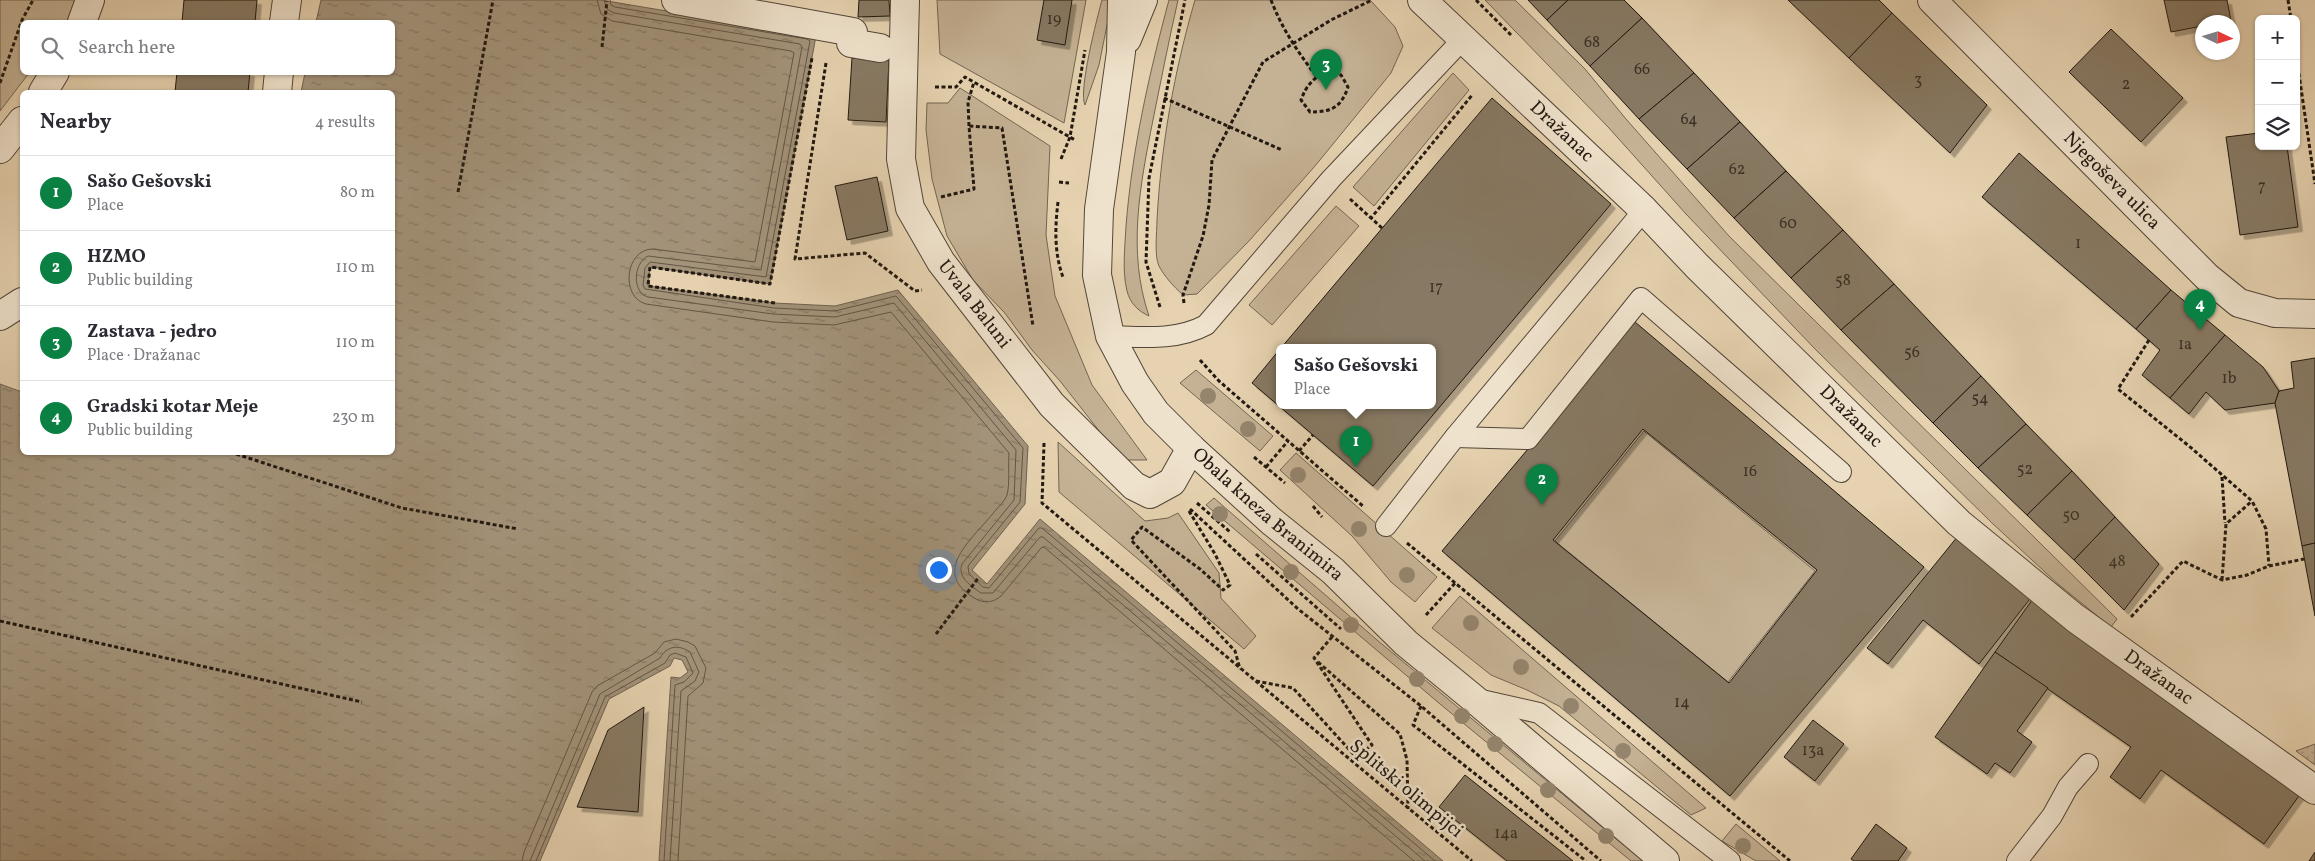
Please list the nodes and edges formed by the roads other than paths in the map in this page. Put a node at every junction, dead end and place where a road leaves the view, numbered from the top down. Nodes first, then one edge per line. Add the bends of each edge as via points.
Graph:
1 (90, 0) edge
2 (287, 0) edge
3 (676, 0) edge
4 (905, 0) edge
5 (1122, 0) edge
6 (1143, 0) edge
7 (1422, 0) edge
8 (1932, 0) edge
9 (83, 20) edge
10 (284, 20) edge
11 (1454, 48) junction
12 (892, 50) junction
13 (1121, 52) junction
14 (53, 75) edge
15 (279, 75) edge
16 (45, 90) edge
17 (276, 90) edge
18 (20, 124) edge
19 (0, 150) edge
20 (1644, 210) junction
21 (20, 303) edge
22 (2315, 314) edge
23 (0, 316) edge
24 (1110, 336) junction
25 (1455, 437) junction
26 (1192, 448) junction
27 (1841, 472) dead end
28 (1386, 526) road end
29 (1473, 698) junction
30 (2088, 764) dead end
31 (2315, 790) edge
32 (1665, 861) edge
33 (1730, 861) edge
34 (2017, 861) edge

1 - 9 street
2 - 10 street
3 - 12 street via 853,32 851,43
4 - 12 street, Uvala Baluni
5 - 13 street, Obala kneza Branimira
6 - 13 street, Obala kneza Branimira
7 - 11 street, Dražanac
8 - 22 street, Njegoševa ulica via 2207,276 2239,303 2274,313
11 - 20 street, Dražanac
11 - 24 lane via 1331,179 1206,325 1190,334 1177,336
12 - 26 street, Uvala Baluni via 901,159 910,208 940,262 1052,405 1134,486 1150,494 1167,486
13 - 24 street, Obala kneza Branimira via 1099,209 1097,275
14 - 16 street
15 - 17 street
18 - 19 street
20 - 25 lane
20 - 31 street, Dražanac via 1959,523 2075,618
21 - 23 street
24 - 26 street, Obala kneza Branimira via 1135,384 1156,412
25 - 27 lane via 1528,439 1641,298
25 - 28 lane
26 - 29 street, Obala kneza Branimira via 1271,521 1333,571 1406,644
29 - 32 street, Obala kneza Branimira
29 - 33 lane via 1539,713
30 - 34 lane via 2068,787 2052,816

